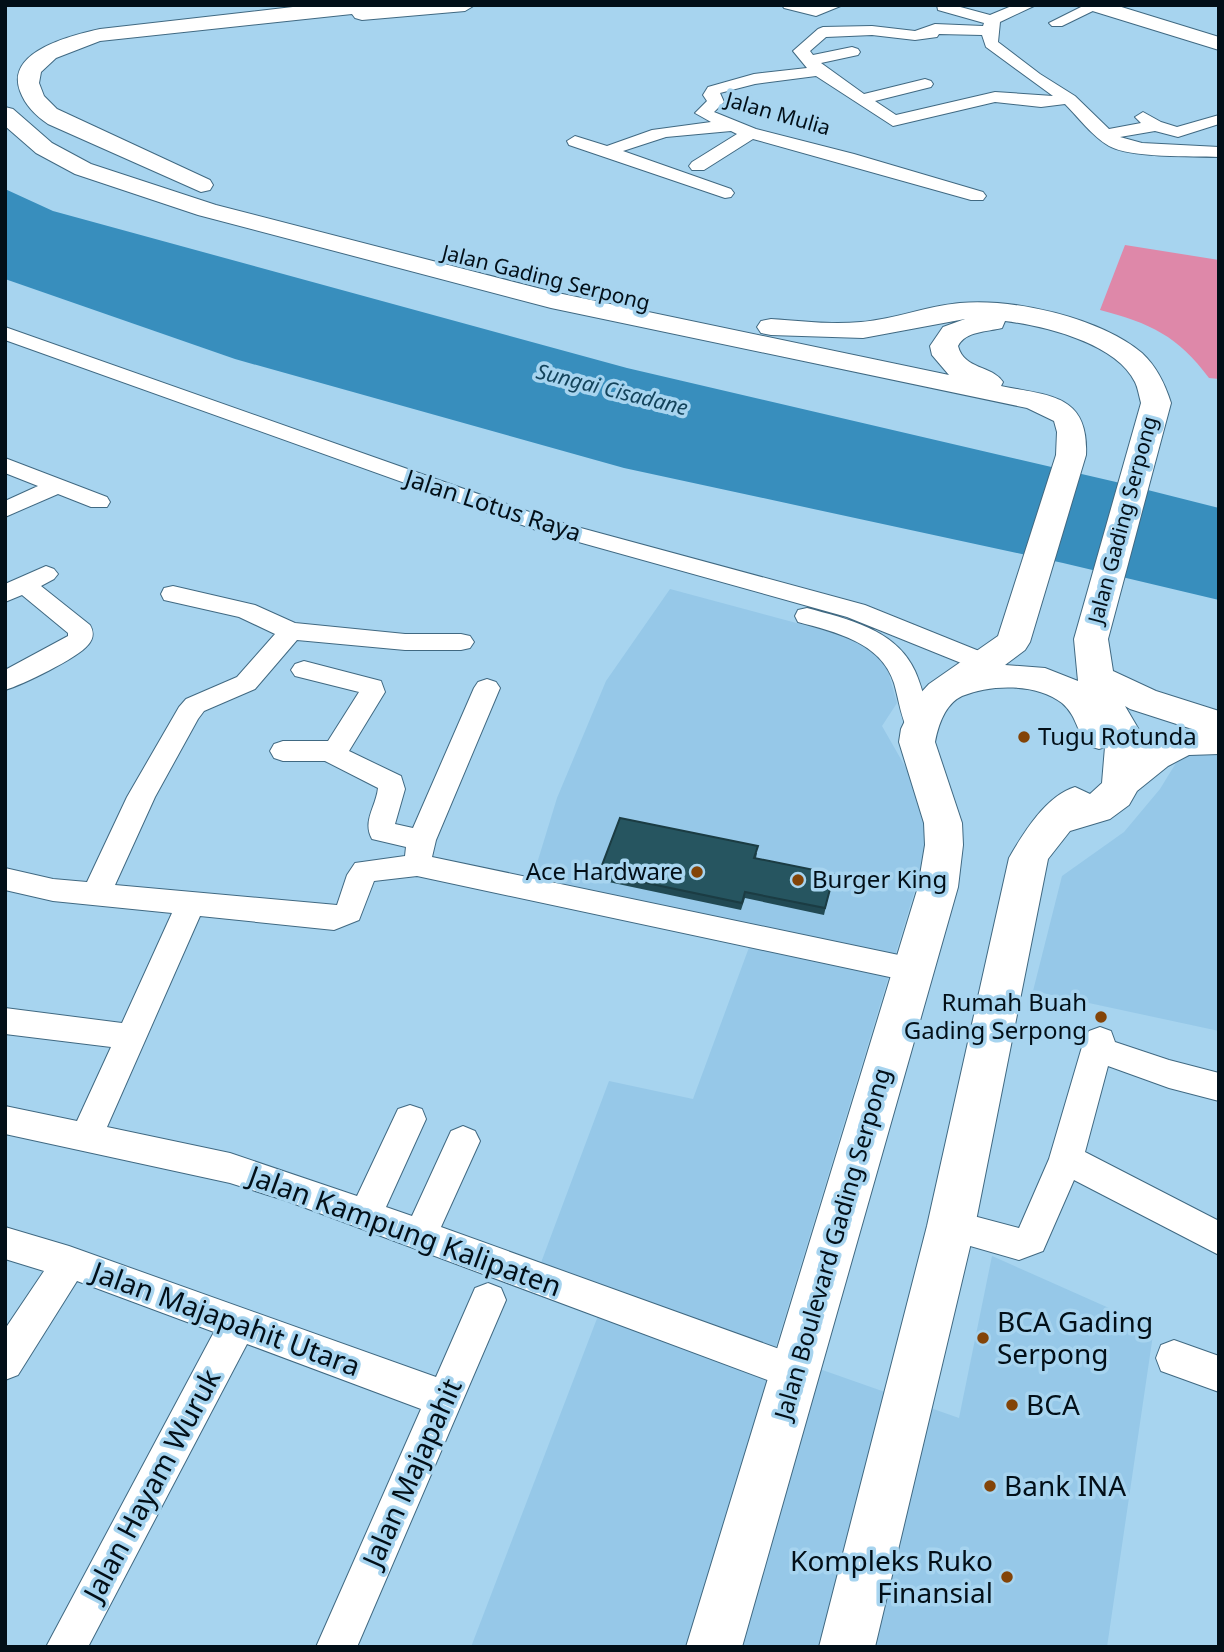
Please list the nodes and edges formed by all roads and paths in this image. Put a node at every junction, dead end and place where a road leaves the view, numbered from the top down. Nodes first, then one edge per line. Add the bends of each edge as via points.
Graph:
1 (261, 5) edge
2 (390, 5) edge
3 (465, 5) edge
4 (789, 5) edge
5 (836, 5) edge
6 (1029, 5) edge
7 (1107, 7) edge
8 (942, 10) edge
9 (820, 12) junction
10 (290, 13) junction
11 (1057, 23) dead end
12 (990, 26) junction
13 (823, 32) junction
14 (1219, 33) edge
15 (1219, 44) edge
16 (852, 52) dead end
17 (14, 61) dead end
18 (813, 66) junction
19 (925, 84) dead end
20 (864, 99) junction
21 (1069, 99) junction
22 (5, 114) edge
23 (1216, 119) dead end
24 (79, 128) junction
25 (742, 130) junction
26 (1105, 135) junction
27 (575, 141) dead end
28 (44, 148) junction
29 (608, 152) junction
30 (1219, 152) edge
31 (698, 166) dead end
32 (96, 173) junction
33 (170, 173) junction
34 (725, 193) dead end
35 (977, 196) dead end
36 (1065, 326) junction
37 (5, 333) edge
38 (5, 351) edge
39 (1033, 401) junction
40 (5, 465) edge
41 (56, 486) junction
42 (99, 502) dead end
43 (5, 510) edge
44 (25, 584) edge
45 (173, 594) dead end
46 (884, 622) junction
47 (291, 631) junction
48 (863, 635) junction
49 (461, 642) dead end
50 (985, 663) junction
51 (304, 670) dead end
52 (5, 681) edge
53 (1096, 682) junction
54 (487, 688) dead end
55 (947, 690) junction
56 (1219, 724) edge
57 (919, 728) junction
58 (1219, 741) edge
59 (283, 751) dead end
60 (336, 751) junction
61 (1121, 783) junction
62 (1059, 820) junction
63 (420, 852) junction
64 (5, 879) edge
65 (96, 894) junction
66 (192, 902) junction
67 (913, 970) junction
68 (5, 1021) edge
69 (131, 1037) junction
70 (1219, 1087) edge
71 (5, 1119) edge
72 (410, 1119) dead end
73 (86, 1137) junction
74 (463, 1141) dead end
75 (1066, 1159) junction
76 (365, 1215) junction
77 (951, 1226) junction
78 (420, 1236) junction
79 (1219, 1239) edge
80 (5, 1243) edge
81 (69, 1262) junction
82 (488, 1300) dead end
83 (237, 1324) junction
84 (1174, 1358) dead end
85 (5, 1362) edge
86 (797, 1373) junction
87 (1219, 1374) edge
88 (445, 1399) junction
89 (66, 1647) edge
90 (336, 1647) edge
91 (713, 1647) edge
92 (847, 1647) edge

1 - 17 main road via 75,29 33,45
2 - 10 main road, Jalan Gading Serpong
3 - 10 main road via 360,14
4 - 9 street
5 - 9 street
6 - 12 street via 995,17
7 - 11 street
7 - 14 main road
7 - 15 main road
8 - 12 street
9 - 13 street via 824,17 817,28
10 - 24 main road, Jalan Gading Serpong via 100,36 69,43 48,54 27,78 29,90 39,106 58,121
12 - 13 street via 935,29 921,36 860,30
12 - 21 street via 993,48
13 - 18 street via 801,50
16 - 18 street
18 - 20 street
18 - 25 street, Jalan Mulia via 714,90 711,95 716,102 703,113
19 - 20 street
20 - 21 street via 893,121 995,97 1041,102
21 - 26 street
22 - 28 main road, Jalan Gading Serpong
23 - 26 street via 1178,132 1149,121
24 - 28 main road via 94,142 92,150 73,154
24 - 33 main road, Jalan Gading Serpong
25 - 29 street via 673,128
25 - 31 street
25 - 35 street, Jalan Mulia
26 - 30 street via 1124,147
27 - 29 street
28 - 32 main road, Jalan Gading Serpong
29 - 34 street
32 - 33 main road via 90,161 112,155
32 - 39 main road, Jalan Gading Serpong via 207,210 551,300
33 - 36 main road, Jalan Gading Serpong via 233,199 351,231 755,325 860,330 973,310 1040,318
36 - 39 main road via 987,322 958,328 948,336 948,358 956,367
36 - 53 main road, Jalan Gading Serpong via 1124,352 1145,371 1156,403 1091,639
37 - 46 street, Jalan Lotus Raya via 547,526
38 - 48 street, Jalan Lotus Raya via 535,540
39 - 50 main road, Jalan Gading Serpong via 1068,417 1072,423 1071,456 1013,642
40 - 41 street
41 - 42 street
41 - 43 street
44 - 52 street via 81,631 80,639
45 - 47 street via 246,611
46 - 48 street
46 - 50 street, Jalan Lotus Raya
47 - 49 street via 405,642
47 - 65 street via 246,683 195,705 188,713 141,797
48 - 57 street, Jalan Lotus Raya via 893,655
50 - 55 main road
51 - 60 street via 372,687
53 - 56 main road
53 - 61 main road via 1124,736
54 - 63 street
55 - 57 main road via 929,707
55 - 62 main road via 988,676 1028,676 1054,684 1085,706 1099,734 1102,762 1091,785
57 - 67 main road, Jalan Boulevard Gading Serpong via 917,742 943,823 944,845 938,887
58 - 61 main road via 1205,739 1170,747
59 - 60 street
60 - 63 street via 342,760 391,783 382,832
61 - 62 main road via 1116,795 1097,809
62 - 77 main road via 1029,858
63 - 66 street via 365,871 349,912 340,917
63 - 67 street
64 - 65 street
65 - 66 street
66 - 69 street
67 - 86 main road, Jalan Boulevard Gading Serpong
68 - 69 street
69 - 73 street
70 - 75 street via 1169,1074 1099,1044
71 - 73 street, Jalan Kampung Kalipaten
72 - 76 street
73 - 76 street, Jalan Kampung Kalipaten via 230,1168
74 - 78 street
75 - 77 street via 1027,1243
75 - 79 street
76 - 78 street, Jalan Kampung Kalipaten
77 - 92 main road
78 - 86 street, Jalan Kampung Kalipaten
80 - 81 street, Jalan Majapahit Utara
81 - 83 street, Jalan Majapahit Utara
81 - 85 street
82 - 88 street, Jalan Majapahit
83 - 88 street, Jalan Majapahit Utara
83 - 89 street, Jalan Hayam Wuruk
84 - 87 street
86 - 91 main road, Jalan Boulevard Gading Serpong
88 - 90 street, Jalan Majapahit

